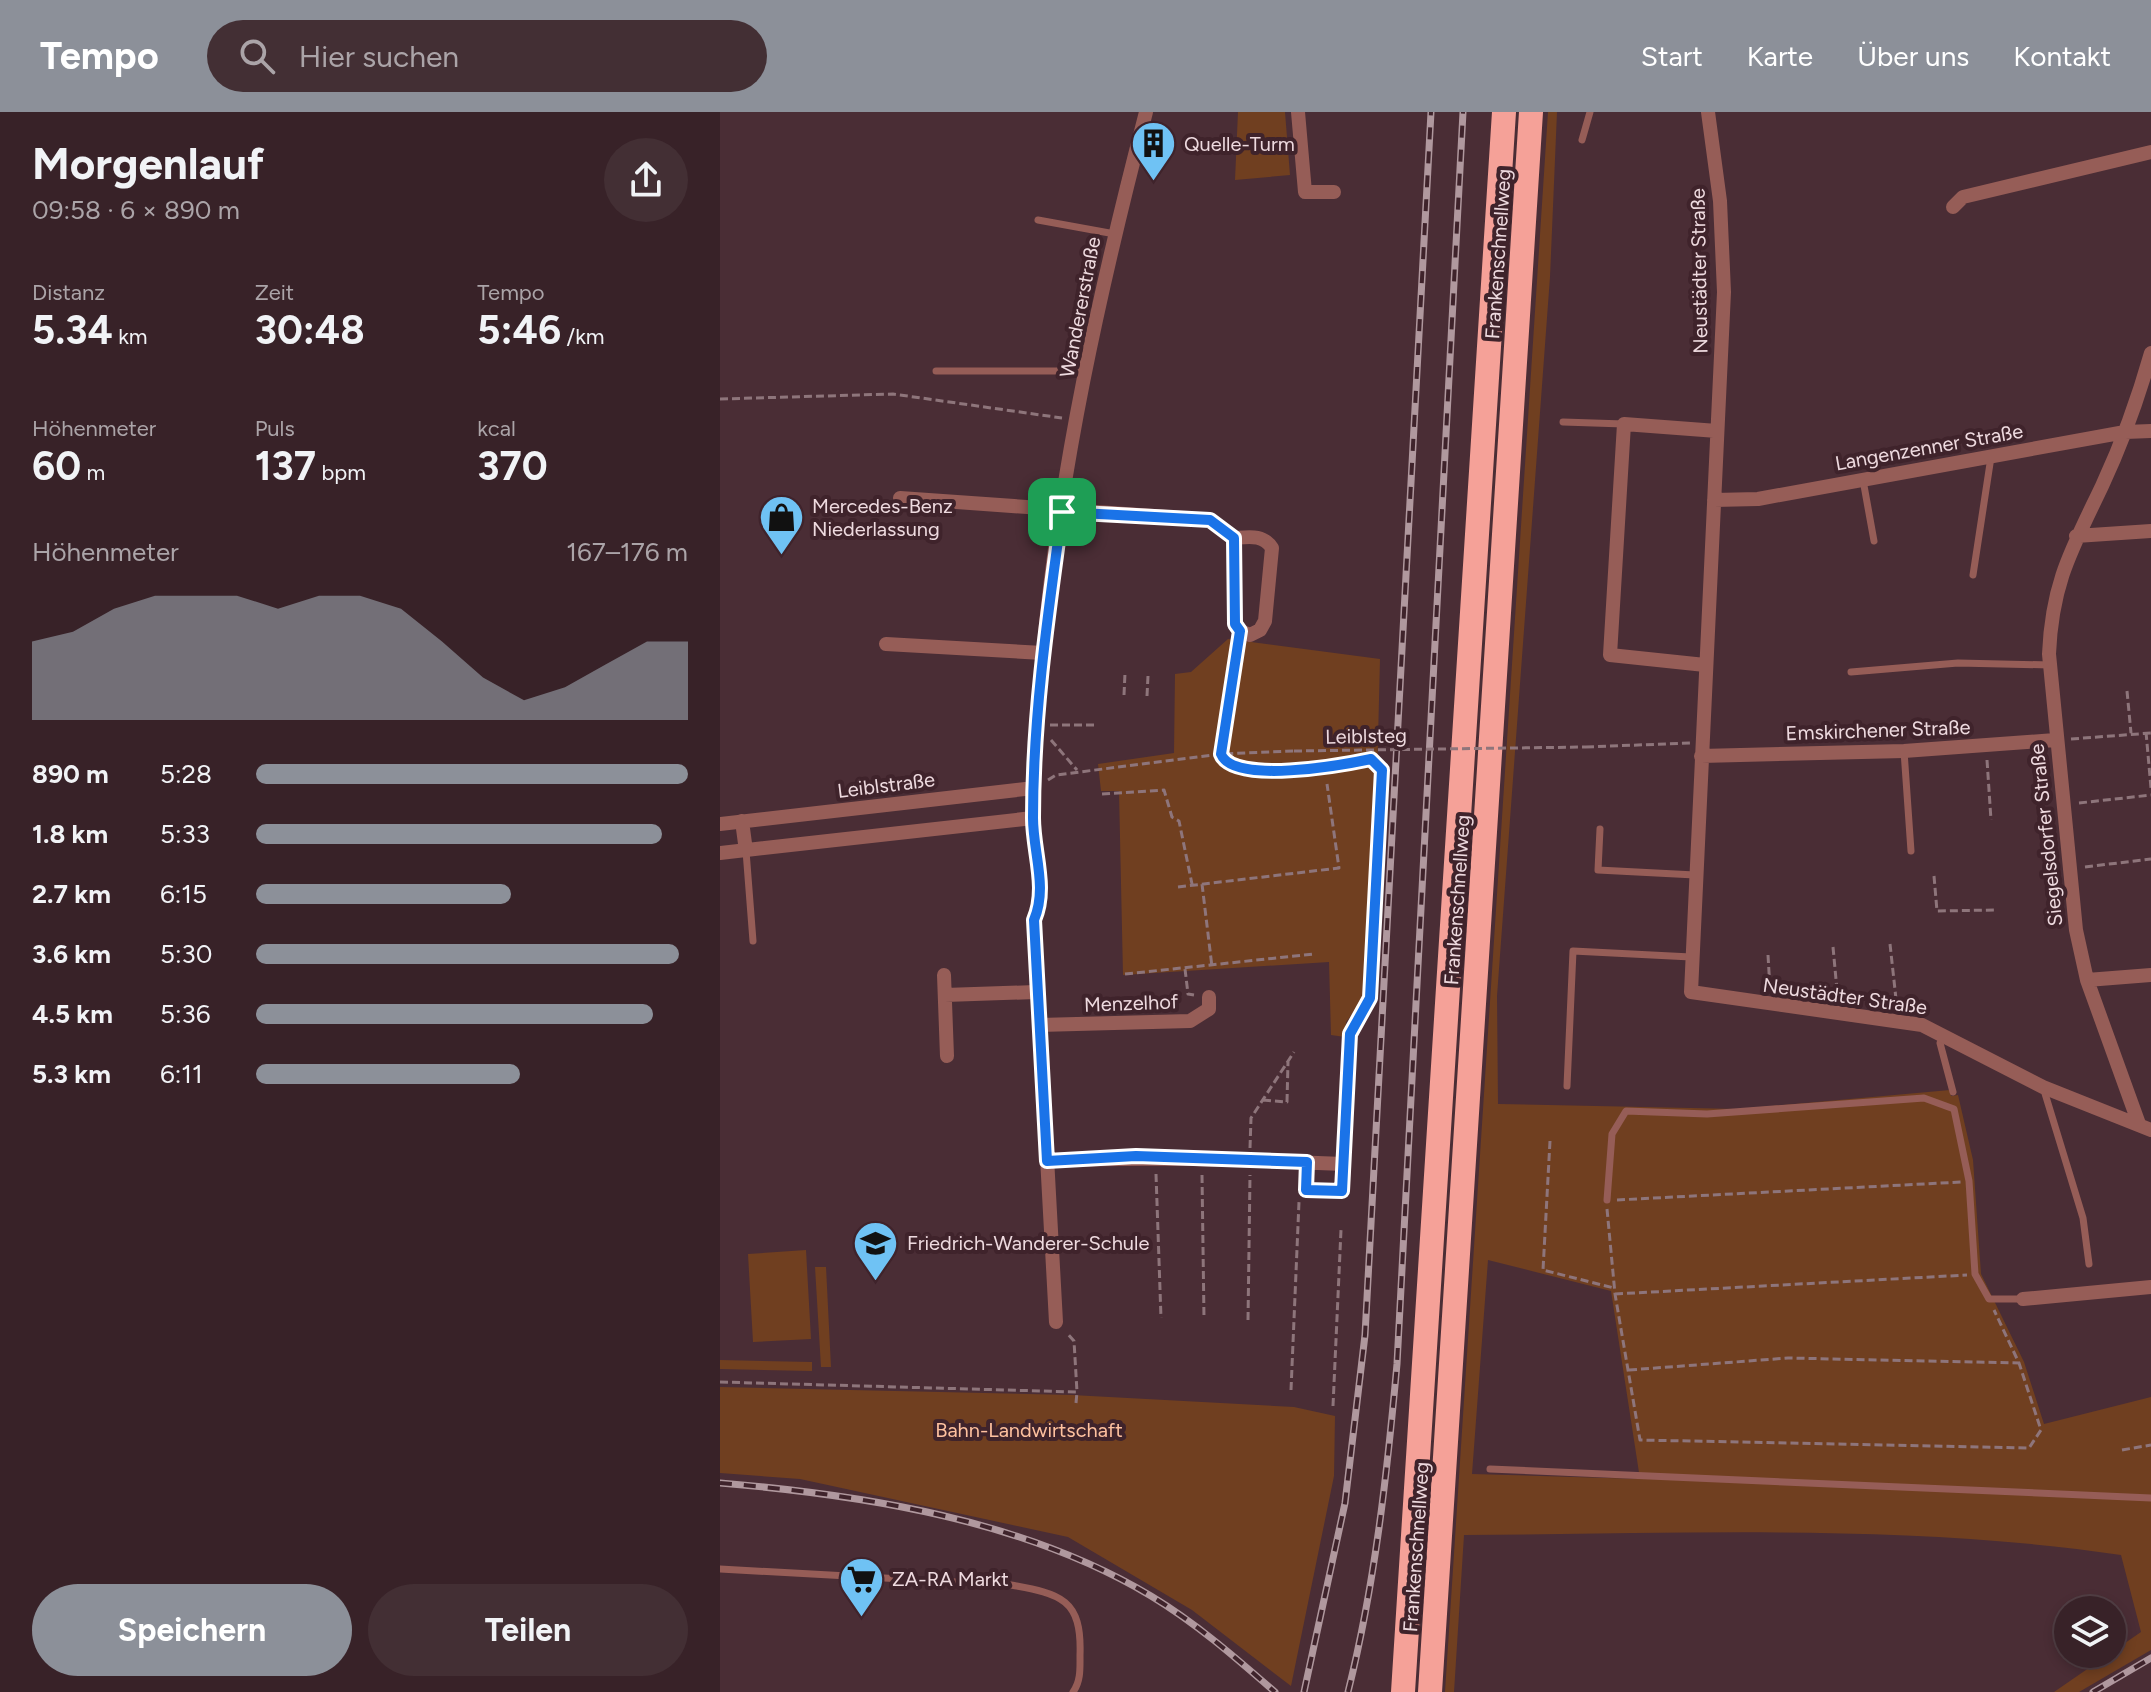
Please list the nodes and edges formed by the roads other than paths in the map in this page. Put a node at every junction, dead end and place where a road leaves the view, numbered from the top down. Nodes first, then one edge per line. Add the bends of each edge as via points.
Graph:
1 (1146, 112) edge
2 (1298, 112) edge
3 (1504, 112) edge
4 (1531, 112) edge
5 (1590, 112) edge
6 (1708, 112) edge
7 (1582, 140) dead end
8 (2151, 152) edge
9 (1334, 192) dead end
10 (1953, 207) dead end
11 (1038, 220) dead end
12 (1115, 234) junction
13 (2151, 353) edge
14 (936, 371) dead end
15 (1087, 372) junction
16 (1563, 422) dead end
17 (1624, 424) junction
18 (1717, 431) junction
19 (2151, 431) edge
20 (2125, 432) junction
21 (1991, 455) junction
22 (1862, 479) junction
23 (900, 498) dead end
24 (1714, 500) junction
25 (1062, 512) junction
26 (2151, 531) edge
27 (2076, 536) junction
28 (1234, 538) junction
29 (1874, 541) dead end
30 (1973, 575) dead end
31 (886, 644) dead end
32 (1043, 653) junction
33 (1705, 665) junction
34 (2050, 665) junction
35 (1851, 672) dead end
36 (2055, 740) junction
37 (1702, 749) junction
38 (1904, 751) junction
39 (1034, 788) junction
40 (1033, 818) junction
41 (742, 821) junction
42 (720, 824) edge
43 (1600, 829) dead end
44 (746, 851) junction
45 (1911, 851) dead end
46 (720, 853) edge
47 (1695, 875) junction
48 (753, 941) dead end
49 (1691, 957) junction
50 (944, 975) dead end
51 (2151, 975) edge
52 (2087, 980) junction
53 (1035, 992) junction
54 (945, 995) junction
55 (1209, 997) road end
56 (1039, 1025) junction
57 (1943, 1033) junction
58 (1350, 1034) road end
59 (947, 1056) dead end
60 (1567, 1086) dead end
61 (2043, 1087) junction
62 (1953, 1092) dead end
63 (2145, 1127) edge
64 (1047, 1161) junction
65 (1307, 1162) junction
66 (1344, 1164) junction
67 (1607, 1200) road end
68 (2089, 1264) dead end
69 (2151, 1287) edge
70 (2023, 1299) joint
71 (1056, 1322) road end
72 (1490, 1469) dead end
73 (2151, 1498) edge
74 (720, 1569) edge
75 (1073, 1692) edge
76 (1403, 1692) edge
77 (1430, 1692) edge

1 - 12 street, Wandererstraße
2 - 9 street via 1305,192
3 - 76 highway, Frankenschnellweg
4 - 77 highway, Frankenschnellweg
5 - 7 lane
6 - 18 street, Neustädter Straße via 1723,245
8 - 10 street via 1963,197
11 - 12 lane
12 - 15 street, Wandererstraße
13 - 20 street, Siegelsdorfer Straße
14 - 15 lane
15 - 25 street, Wandererstraße
16 - 17 lane
17 - 18 street
17 - 33 street via 1610,655
18 - 24 street, Neustädter Straße
19 - 20 street, Langenzenner Straße
20 - 21 street, Langenzenner Straße
20 - 27 street, Siegelsdorfer Straße
21 - 22 street, Langenzenner Straße
21 - 30 lane
22 - 24 street, Langenzenner Straße via 1758,499
22 - 29 lane
23 - 25 street
24 - 33 street, Neustädter Straße
25 - 28 street via 1210,520
25 - 32 street, Wandererstraße
26 - 27 street
27 - 34 street, Siegelsdorfer Straße via 2051,614
28 - 28 street via 1235,624 1250,635 1265,621 1272,548 1259,537
31 - 32 street
32 - 39 street, Wandererstraße
33 - 37 street, Neustädter Straße
34 - 35 lane via 1958,663
34 - 36 street, Siegelsdorfer Straße
36 - 38 street, Emskirchener Straße
36 - 52 street, Siegelsdorfer Straße via 2076,930
37 - 38 street, Emskirchener Straße
37 - 47 street, Neustädter Straße
38 - 45 lane
39 - 40 street, Wandererstraße
39 - 41 street, Leiblstraße
40 - 44 street
40 - 53 street, Wandererstraße via 1041,903 1034,920
41 - 42 street, Leiblstraße
41 - 44 street
43 - 47 lane via 1598,870
44 - 46 street
44 - 48 lane
47 - 49 street, Neustädter Straße
49 - 57 street, Neustädter Straße via 1691,992 1898,1020
49 - 60 lane via 1573,951
50 - 54 street
51 - 52 street
52 - 63 street, Siegelsdorfer Straße
53 - 54 street
53 - 56 street, Wandererstraße
54 - 59 street
55 - 56 street, Menzelhof via 1209,1009 1190,1021
56 - 64 street, Wandererstraße
57 - 61 street, Neustädter Straße
57 - 62 lane via 1940,1043
58 - 66 lane
61 - 63 street, Neustädter Straße
61 - 68 lane via 2083,1218
64 - 65 street via 1156,1157
64 - 71 street, Wandererstraße
65 - 66 street
65 - 66 street via 1306,1190 1342,1191
67 - 70 lane via 1612,1134 1626,1111 1707,1114 1939,1100 1954,1109 1969,1181 1975,1274 1989,1299
69 - 70 street
72 - 73 lane
74 - 75 lane via 1042,1591 1077,1613 1080,1660

